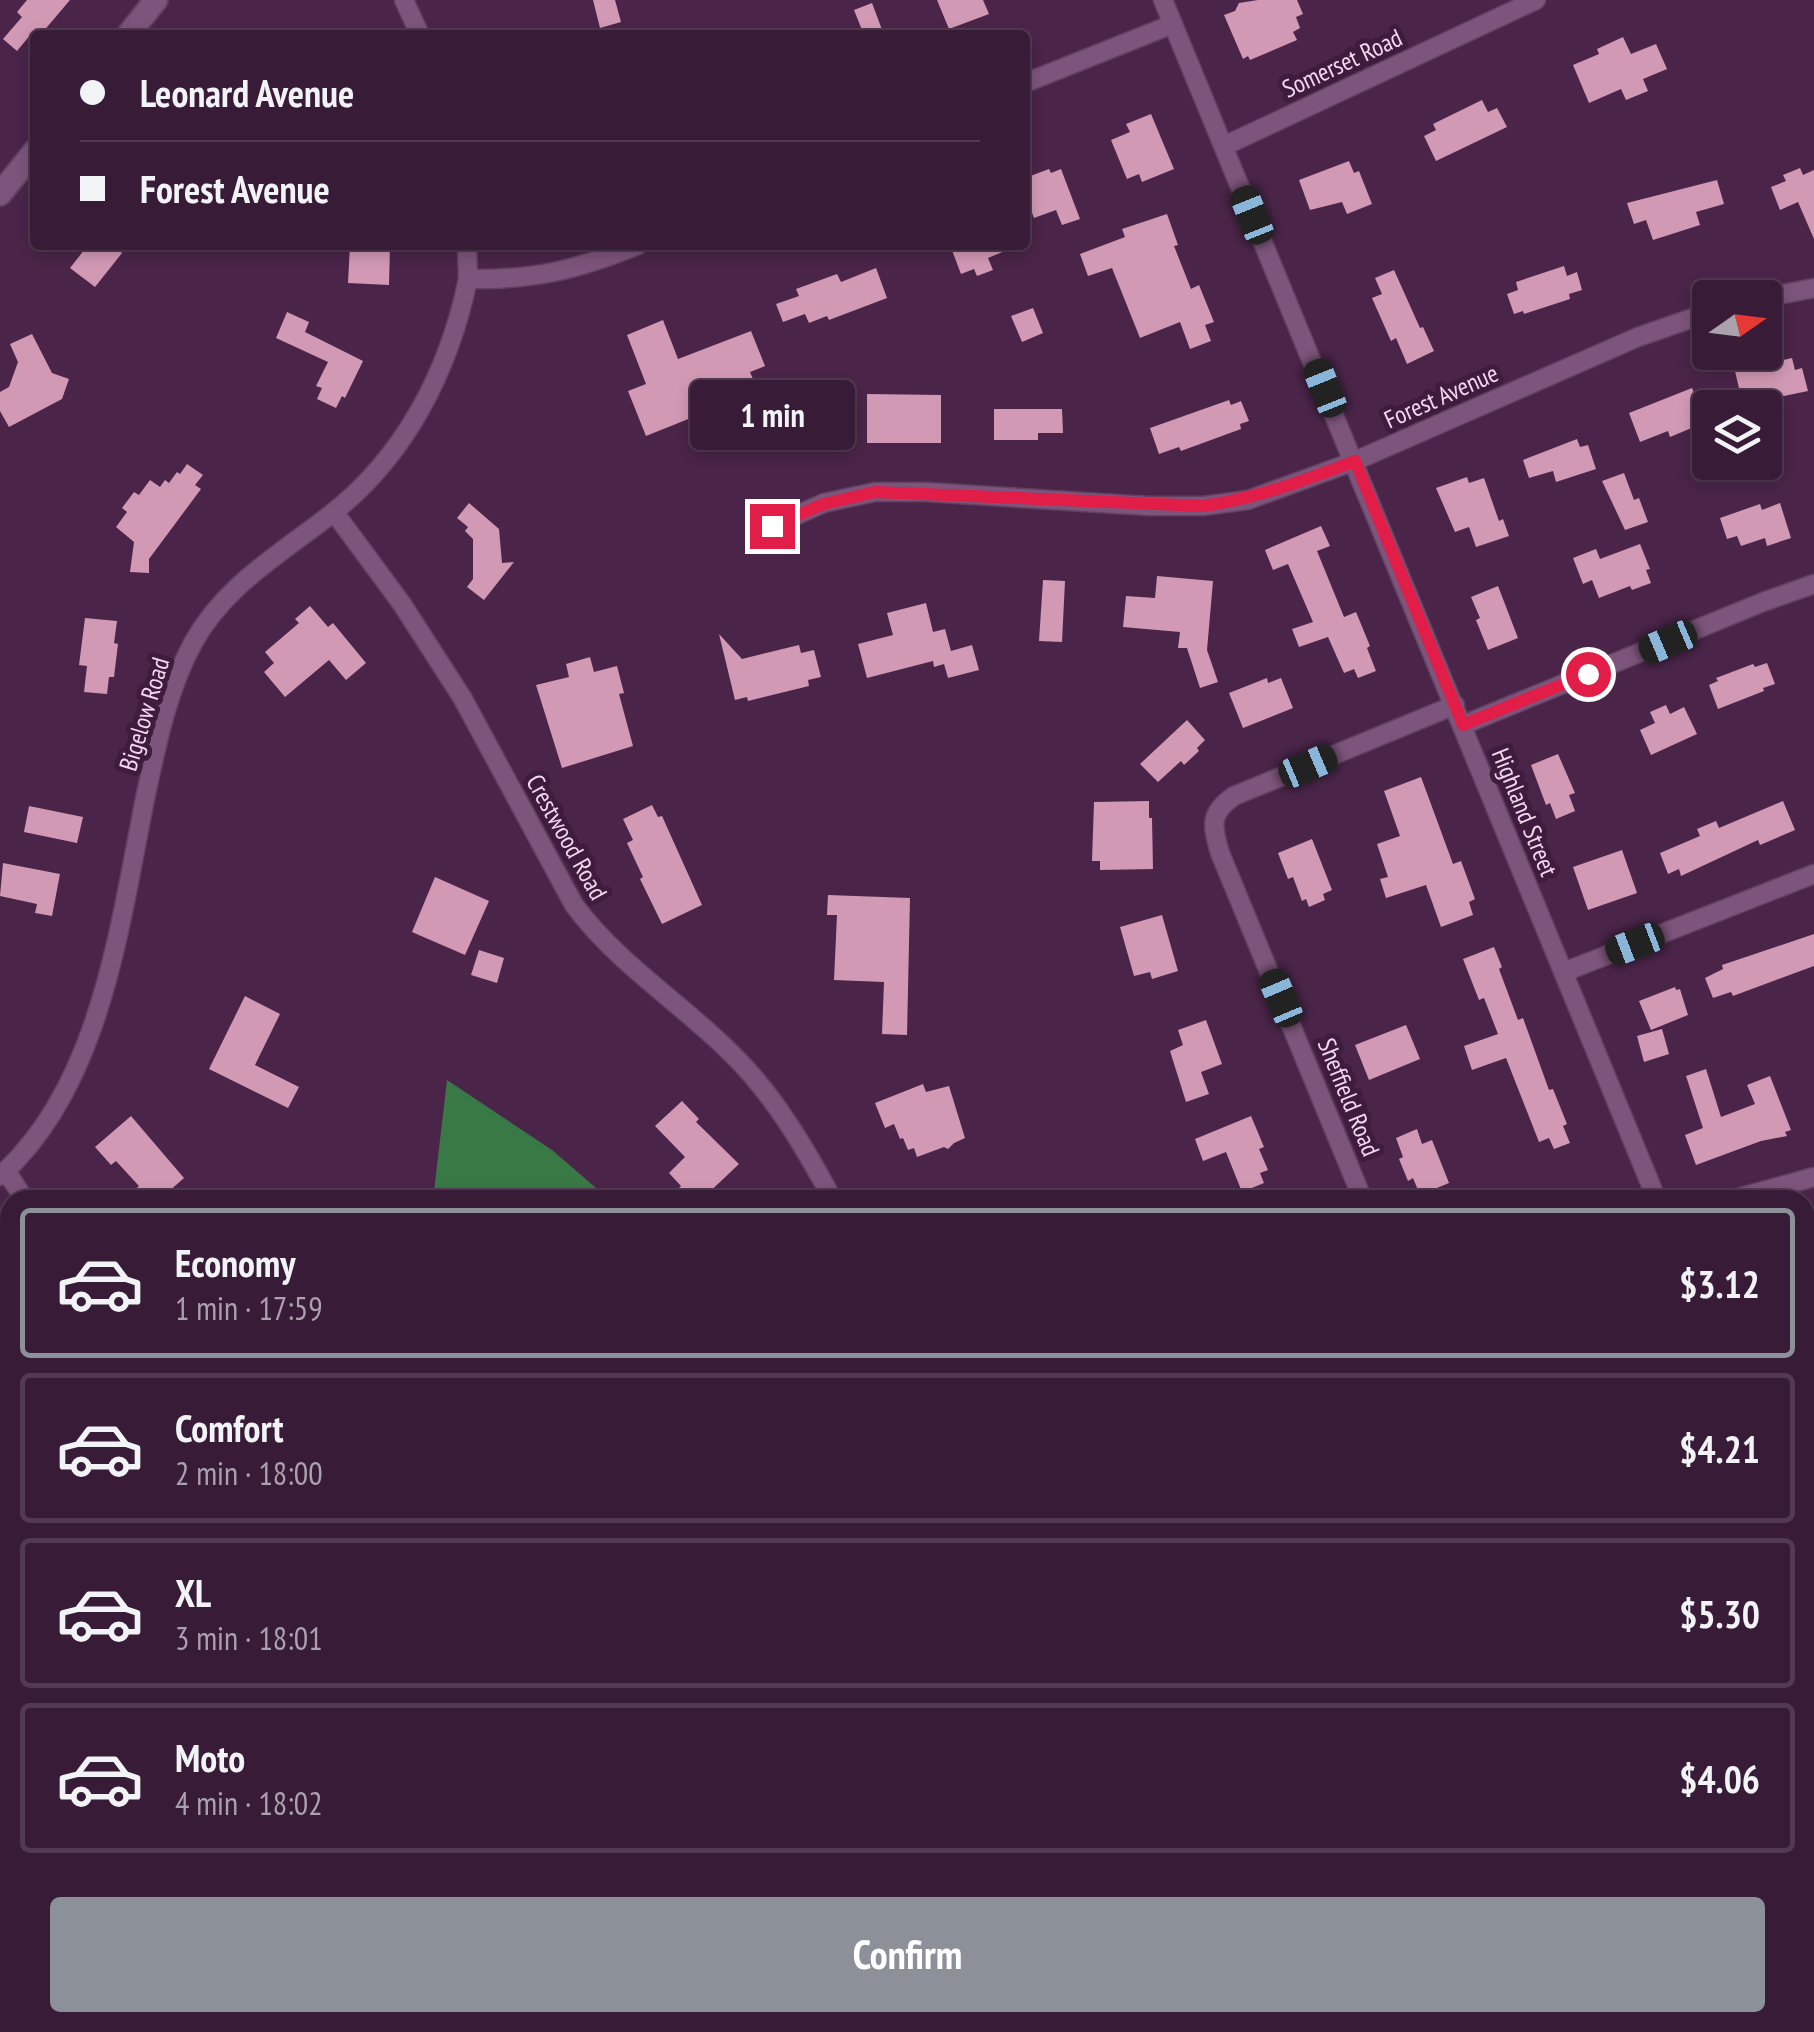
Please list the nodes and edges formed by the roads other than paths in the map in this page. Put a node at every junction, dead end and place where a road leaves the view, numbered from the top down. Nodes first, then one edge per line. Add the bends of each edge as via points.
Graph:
1 (404, 0) edge
2 (1163, 0) edge
3 (1536, 0) edge
4 (145, 4) edge
5 (1173, 24) junction
6 (131, 30) edge
7 (418, 30) edge
8 (1030, 81) edge
9 (1224, 146) junction
10 (30, 157) edge
11 (0, 194) edge
12 (467, 250) edge
13 (623, 250) edge
14 (468, 279) junction
15 (1814, 288) edge
16 (1782, 294) edge
17 (1692, 318) edge
18 (1355, 461) junction
19 (334, 512) junction
20 (772, 526) dead end
21 (1814, 584) edge
22 (1455, 705) junction
23 (1463, 725) junction
24 (1814, 874) edge
25 (1564, 972) junction
26 (3, 1174) edge
27 (1814, 1177) edge
28 (827, 1190) edge
29 (1359, 1190) edge
30 (1653, 1190) edge
31 (1767, 1190) edge

1 - 7 street
2 - 5 street, Highland Street
3 - 9 street, Somerset Road
4 - 6 street
5 - 8 street
5 - 9 street, Highland Street
9 - 18 street, Highland Street
10 - 11 street
12 - 14 street, Bigelow Road
13 - 14 street via 520,280
14 - 19 street, Bigelow Road via 459,324 429,396 389,459
15 - 16 street
17 - 18 street, Forest Avenue
18 - 20 street, Forest Avenue via 1285,489 1204,506 875,492
18 - 22 street, Highland Street
19 - 26 street, Bigelow Road via 232,590 193,643 162,726 94,1026 54,1113
19 - 28 street, Crestwood Road via 464,699 574,905 625,963 733,1055 792,1130
21 - 23 street
22 - 23 street, Highland Street
22 - 29 street, Sheffield Road via 1234,796 1219,806 1214,820 1220,854
23 - 25 street, Highland Street
24 - 25 street
25 - 30 street, Highland Street
27 - 31 street

